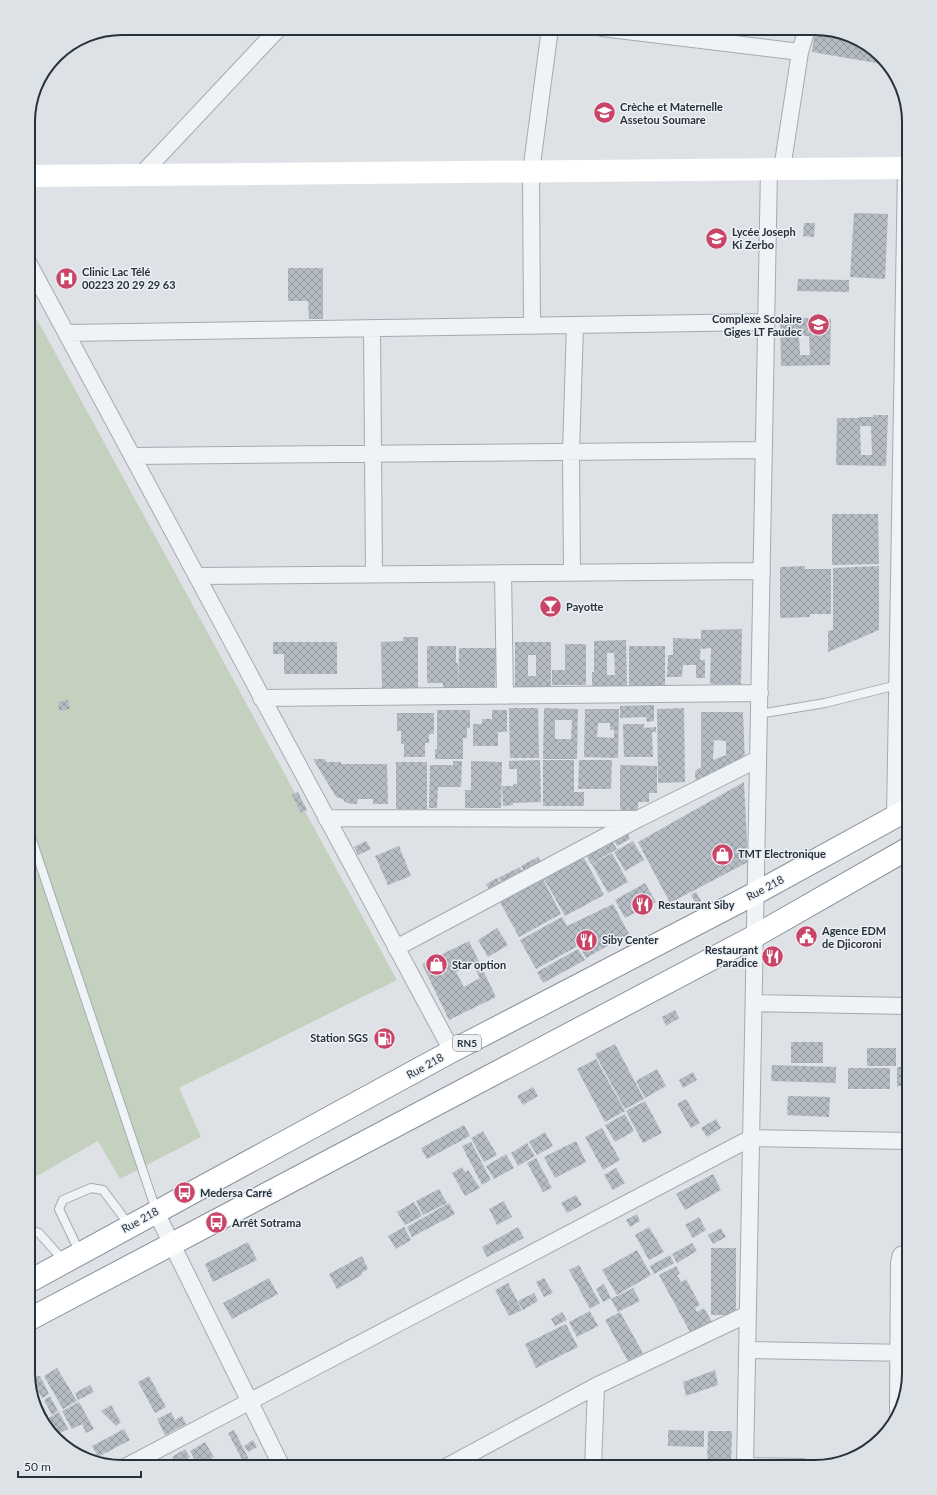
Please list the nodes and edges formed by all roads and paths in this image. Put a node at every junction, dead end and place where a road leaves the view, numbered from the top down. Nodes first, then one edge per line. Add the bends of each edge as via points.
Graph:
1 (272, 35) edge
2 (549, 35) edge
3 (658, 35) edge
4 (804, 35) edge
5 (800, 52) junction
6 (902, 168) edge
7 (776, 170) junction
8 (531, 172) junction
9 (141, 175) junction
10 (35, 176) edge
11 (35, 275) edge
12 (766, 322) junction
13 (575, 325) junction
14 (532, 326) junction
15 (372, 328) junction
16 (67, 333) junction
17 (764, 450) junction
18 (571, 452) junction
19 (373, 454) junction
20 (133, 456) junction
21 (902, 468) edge
22 (762, 571) junction
23 (504, 573) junction
24 (572, 573) junction
25 (374, 574) junction
26 (198, 576) junction
27 (897, 685) junction
28 (760, 693) junction
29 (505, 696) junction
30 (261, 698) junction
31 (759, 714) junction
32 (758, 759) junction
33 (902, 813) edge
34 (326, 818) junction
35 (638, 819) junction
36 (35, 849) edge
37 (902, 852) edge
38 (756, 893) junction
39 (755, 936) junction
40 (396, 948) junction
41 (754, 1004) junction
42 (902, 1006) edge
43 (452, 1051) junction
44 (751, 1138) junction
45 (902, 1141) edge
46 (156, 1212) junction
47 (130, 1226) junction
48 (35, 1232) edge
49 (172, 1244) junction
50 (902, 1255) edge
51 (72, 1257) junction
52 (35, 1278) edge
53 (748, 1314) junction
54 (35, 1316) edge
55 (902, 1317) edge
56 (747, 1350) junction
57 (902, 1353) edge
58 (902, 1372) edge
59 (596, 1386) junction
60 (900, 1389) edge
61 (251, 1401) junction
62 (142, 1460) edge
63 (279, 1460) edge
64 (459, 1460) edge
65 (593, 1460) edge
66 (745, 1460) edge

1 - 9 street
2 - 8 street
3 - 5 street
4 - 5 street
5 - 7 street
6 - 7 main road
7 - 8 main road
7 - 12 street
8 - 9 main road
8 - 14 street
9 - 10 main road
11 - 16 street
12 - 13 street
12 - 17 street
13 - 14 street
13 - 18 street
14 - 15 street
15 - 16 street
15 - 19 street
16 - 20 street
17 - 18 street
17 - 22 street
18 - 19 street
18 - 24 street
19 - 20 street
19 - 25 street
20 - 26 street
21 - 27 street
22 - 24 street
22 - 28 street
23 - 24 street
23 - 25 street
23 - 29 street
25 - 26 street
26 - 30 street
27 - 31 lane via 826,703
27 - 33 street
28 - 29 street
28 - 31 street
29 - 30 street
30 - 34 street
31 - 32 street
32 - 35 street
32 - 38 street
33 - 38 main road, Rue 218 / RN5
34 - 35 street
34 - 40 street
35 - 40 street
36 - 46 lane
37 - 39 main road
38 - 39 street
38 - 43 main road, Rue 218 / RN5
39 - 41 street
39 - 49 main road
40 - 43 street
41 - 42 street
41 - 44 street
43 - 46 main road, Rue 218 / RN5
44 - 45 street
44 - 53 street
44 - 61 street
46 - 47 main road, Rue 218 / RN5
46 - 49 street
47 - 51 main road, Rue 218 / RN5
47 - 51 lane via 102,1190 91,1188 63,1200 59,1209
48 - 51 lane
49 - 54 main road
49 - 61 street
50 - 55 street via 899,1263
51 - 52 main road, Rue 218 / RN5
53 - 56 street
53 - 59 street
56 - 57 street
56 - 66 street
58 - 60 street
59 - 64 street
59 - 65 street
61 - 62 street
61 - 63 street

